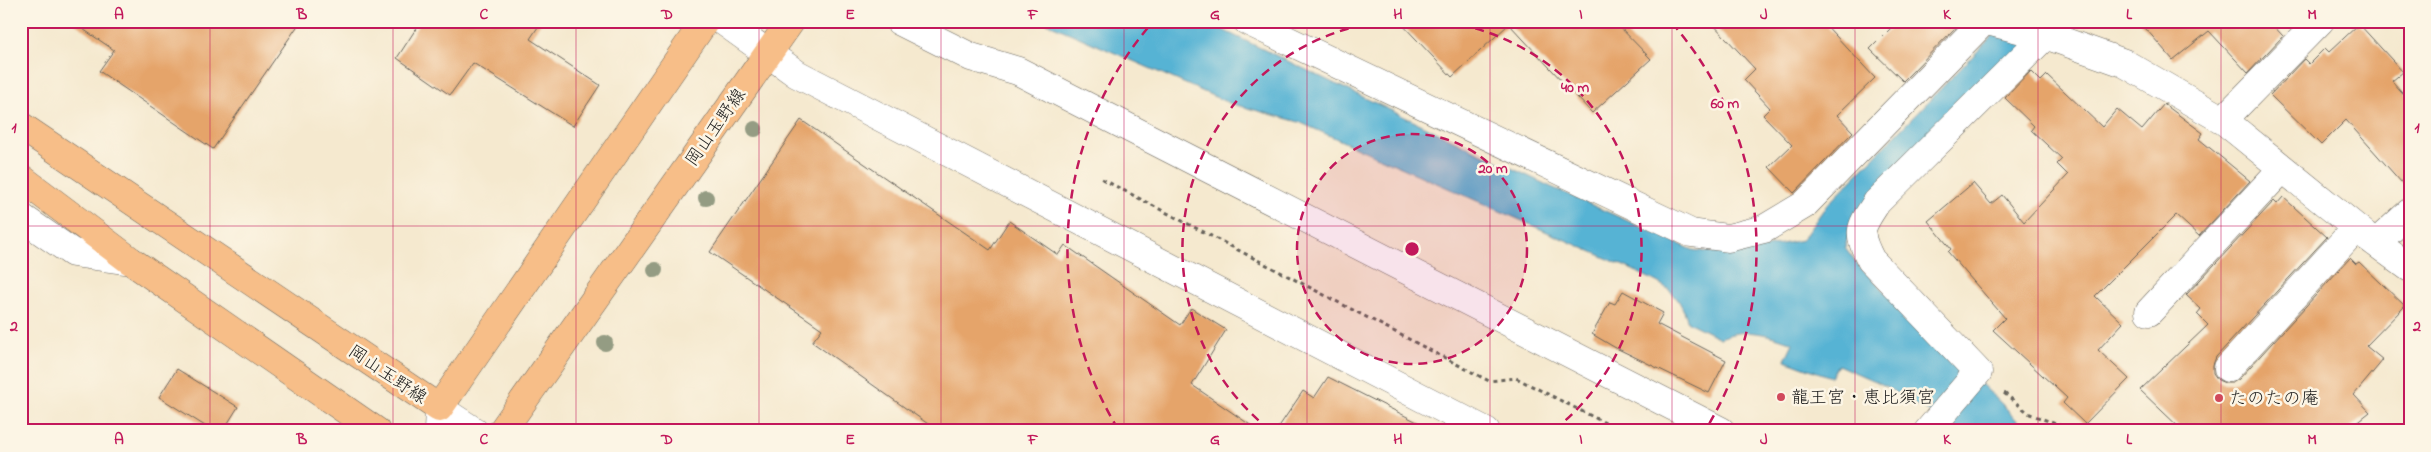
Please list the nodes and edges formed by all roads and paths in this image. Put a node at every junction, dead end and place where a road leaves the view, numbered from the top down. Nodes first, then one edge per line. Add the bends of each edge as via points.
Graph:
1 (706, 21) edge
2 (723, 21) edge
3 (791, 21) edge
4 (899, 21) edge
5 (1247, 21) edge
6 (2320, 21) edge
7 (1991, 23) edge
8 (2046, 30) edge
9 (768, 51) junction
10 (2222, 120) junction
11 (21, 126) edge
12 (2282, 169) junction
13 (21, 178) edge
14 (1102, 179) dead end
15 (2410, 212) edge
16 (21, 217) edge
17 (2366, 235) junction
18 (131, 261) junction
19 (2410, 268) edge
20 (2149, 312) dead end
21 (2228, 368) dead end
22 (1977, 373) junction
23 (438, 420) edge
24 (1931, 427) edge
25 (376, 431) edge
26 (474, 431) edge
27 (502, 431) edge
28 (1486, 431) edge
29 (1621, 431) edge
30 (1721, 431) edge
31 (2074, 431) edge

1 - 23 main road, 岡山玉野線
2 - 9 street
3 - 9 main road, 岡山玉野線
4 - 30 street via 971,57 1018,71
5 - 7 street via 1691,233 1728,238 1764,229 1804,205
6 - 10 street
7 - 8 street
8 - 10 street via 2124,63
8 - 22 street via 1878,202 1862,224 1861,241 1871,260
9 - 27 main road, 岡山玉野線
9 - 28 street via 798,74
10 - 12 street
11 - 23 main road, 岡山玉野線
12 - 17 street
12 - 20 street
13 - 18 main road
14 - 29 path via 1489,381 1516,378
15 - 17 street
16 - 18 street via 73,253
17 - 19 street
17 - 21 street
18 - 25 main road
22 - 24 street
22 - 31 path via 2030,414
23 - 26 street

